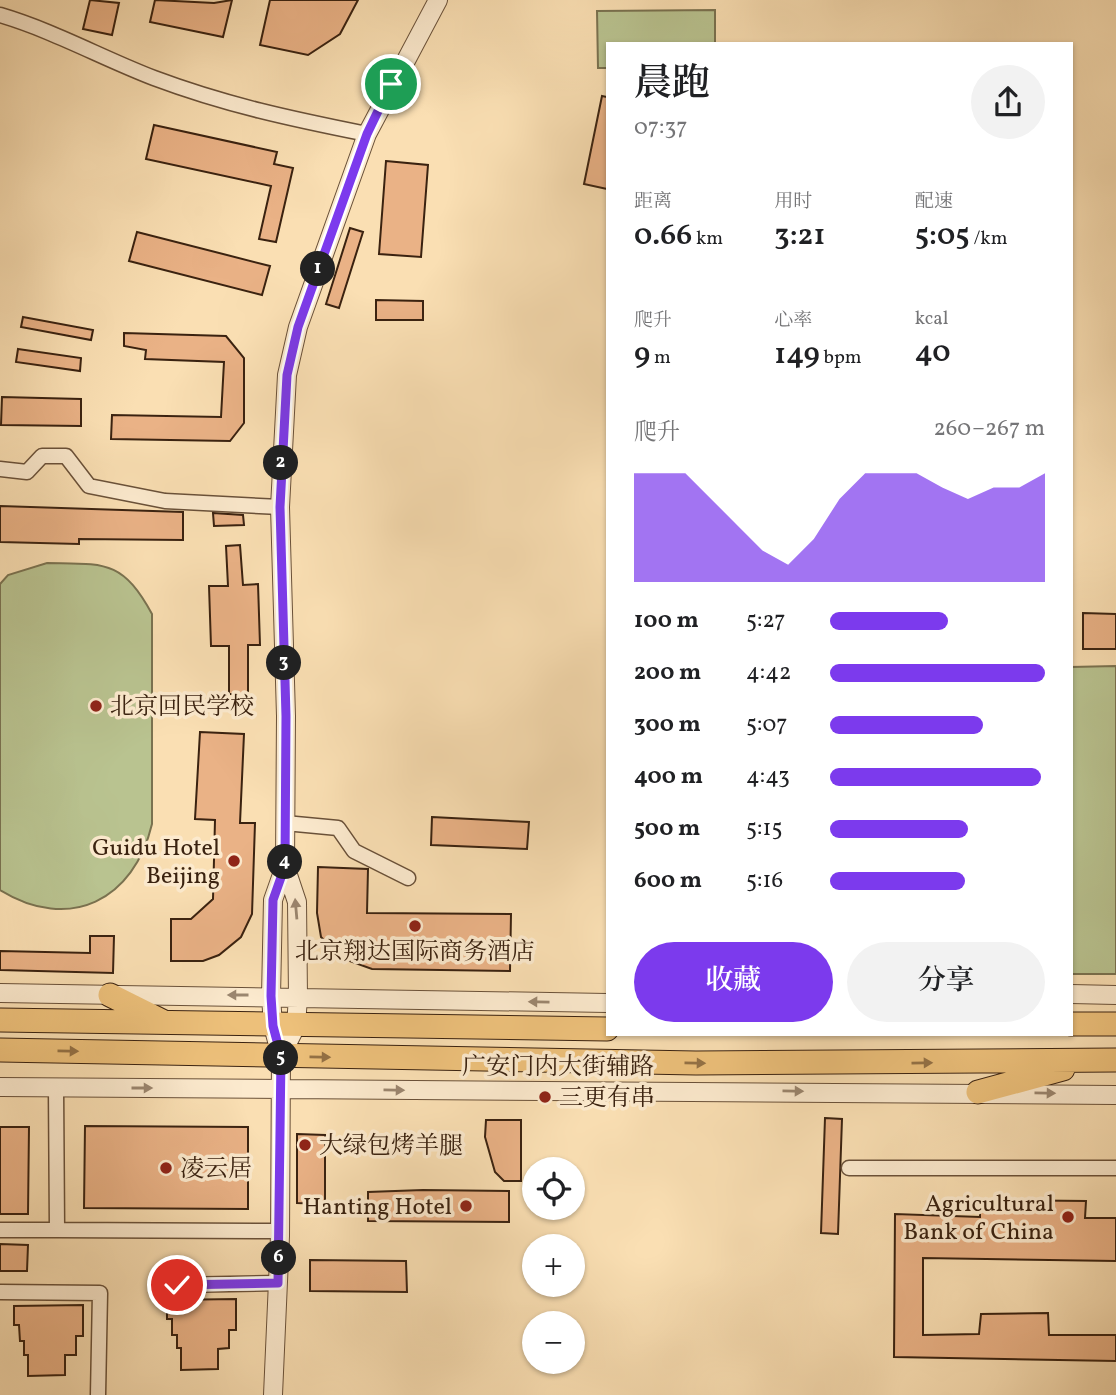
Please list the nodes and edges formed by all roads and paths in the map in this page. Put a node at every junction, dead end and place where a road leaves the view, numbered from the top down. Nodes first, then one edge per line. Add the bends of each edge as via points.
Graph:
1 (438, 0) edge
2 (0, 15) edge
3 (367, 134) junction
4 (0, 469) edge
5 (280, 507) junction
6 (285, 823) junction
7 (285, 866) junction
8 (408, 878) dead end
9 (0, 993) edge
10 (1073, 994) edge
11 (110, 995) junction
12 (1116, 995) edge
13 (271, 996) junction
14 (298, 997) junction
15 (606, 1003) edge
16 (0, 1020) edge
17 (1073, 1024) edge
18 (1116, 1024) edge
19 (170, 1025) junction
20 (285, 1026) junction
21 (606, 1029) edge
22 (0, 1050) edge
23 (281, 1056) junction
24 (1106, 1061) edge
25 (0, 1087) edge
26 (56, 1087) junction
27 (281, 1088) junction
28 (978, 1092) junction
29 (1116, 1095) edge
30 (849, 1168) dead end
31 (1116, 1168) edge
32 (0, 1230) edge
33 (57, 1230) junction
34 (279, 1231) junction
35 (278, 1283) junction
36 (177, 1285) dead end
37 (0, 1292) edge
38 (98, 1395) edge
39 (273, 1395) edge

1 - 3 street
2 - 3 street via 234,107
3 - 5 street via 298,327 287,375
4 - 5 street via 27,472 42,456 65,456 89,485 165,501
5 - 6 street
6 - 7 street
6 - 8 street via 338,828 354,851
7 - 13 street via 273,900
14 -> 7 street via 297,902
9 - 11 street
10 - 12 street
13 -> 11 street
11 - 19 main road
13 - 14 street
13 - 20 street
15 -> 14 street
14 - 20 street
16 - 19 main road
17 - 18 main road
19 - 20 main road
20 - 21 main road
20 - 23 street
22 -> 23 main road
23 -> 24 main road via 723,1063
23 - 27 street
24 - 28 main road
25 - 26 street, 广安门内大街辅路
26 -> 27 street, 广安门内大街辅路
26 - 33 street
27 -> 28 street, 广安门内大街辅路
27 - 34 street
28 -> 29 street, 广安门内大街辅路
30 - 31 street
32 - 33 street
33 - 34 street
34 - 35 street
35 - 36 street
35 - 39 street
37 - 38 street via 100,1293

